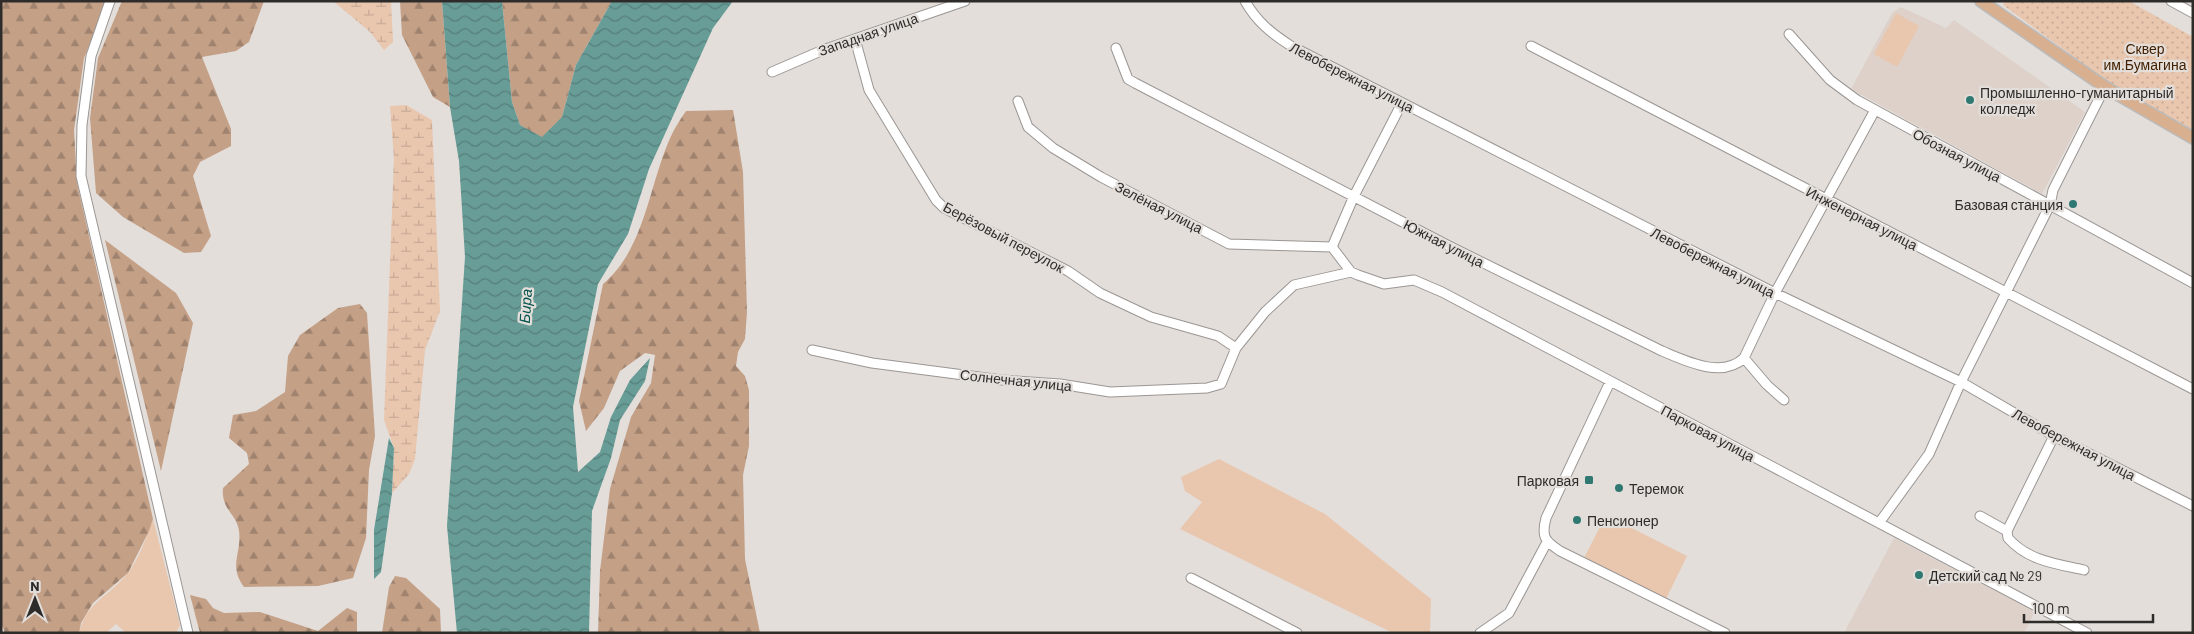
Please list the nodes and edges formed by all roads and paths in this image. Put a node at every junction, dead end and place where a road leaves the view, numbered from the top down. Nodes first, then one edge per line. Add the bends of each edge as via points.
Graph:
1 (110, 1) edge
2 (965, 1) edge
3 (1245, 1) edge
4 (2171, 1) edge
5 (1988, 3) edge
6 (2193, 13) edge
7 (1789, 34) dead end
8 (855, 39) junction
9 (1531, 46) dead end
10 (1116, 48) dead end
11 (772, 72) dead end
12 (2104, 87) junction
13 (1018, 101) dead end
14 (1402, 103) junction
15 (1875, 110) junction
16 (2193, 138) edge
17 (1354, 196) junction
18 (1826, 200) junction
19 (2050, 205) junction
20 (1332, 247) junction
21 (1351, 272) junction
22 (2193, 282) edge
23 (2006, 293) junction
24 (1775, 294) junction
25 (1236, 348) junction
26 (812, 350) dead end
27 (1744, 358) junction
28 (1610, 382) junction
29 (1961, 382) junction
30 (2193, 389) edge
31 (1784, 400) dead end
32 (2054, 436) junction
33 (2193, 506) edge
34 (1980, 516) dead end
35 (1879, 523) junction
36 (2007, 531) junction
37 (1547, 542) junction
38 (2084, 570) dead end
39 (1191, 578) dead end
40 (188, 633) edge
41 (1297, 633) edge
42 (1480, 633) edge
43 (1725, 633) edge
44 (2087, 633) edge

1 - 40 street via 91,56 82,125 81,176
2 - 8 street, Западная улица
3 - 14 street, Левобережная улица via 1266,30
4 - 6 street
5 - 12 main road
7 - 15 street, Обозная улица via 1830,80
8 - 11 street, Западная улица
8 - 25 street, Берёзовый переулок via 870,90 898,140 944,208 1068,271 1100,293 1151,317 1218,336
9 - 18 street, Инженерная улица
10 - 17 street, Южная улица via 1128,79
12 - 16 main road
12 - 19 street via 2053,190
13 - 20 street, Зелёная улица via 1028,127 1053,148 1229,244
14 - 17 street
14 - 24 street, Левобережная улица
15 - 18 street
15 - 19 street, Обозная улица
17 - 20 street
17 - 27 street, Южная улица via 1662,352 1689,363 1712,367 1736,366
18 - 23 street, Инженерная улица
18 - 24 street
19 - 22 street, Обозная улица
19 - 23 street
20 - 21 street
21 - 25 street via 1294,285 1265,312
21 - 28 street, Парковая улица via 1384,284 1414,280
23 - 29 street
23 - 30 street, Инженерная улица
24 - 27 street
24 - 29 street, Левобережная улица
25 - 26 street, Солнечная улица via 1221,384 1206,388 1110,392 872,363
27 - 31 street via 1767,386
28 - 35 street, Парковая улица
28 - 37 street via 1546,518 1543,529
29 - 32 street, Левобережная улица
29 - 35 street via 1929,454
32 - 33 street, Левобережная улица
32 - 36 street
34 - 36 street
35 - 44 street, Парковая улица
36 - 38 street via 2008,538 2022,550 2054,565
37 - 42 street via 1509,613
37 - 43 street
39 - 41 street

